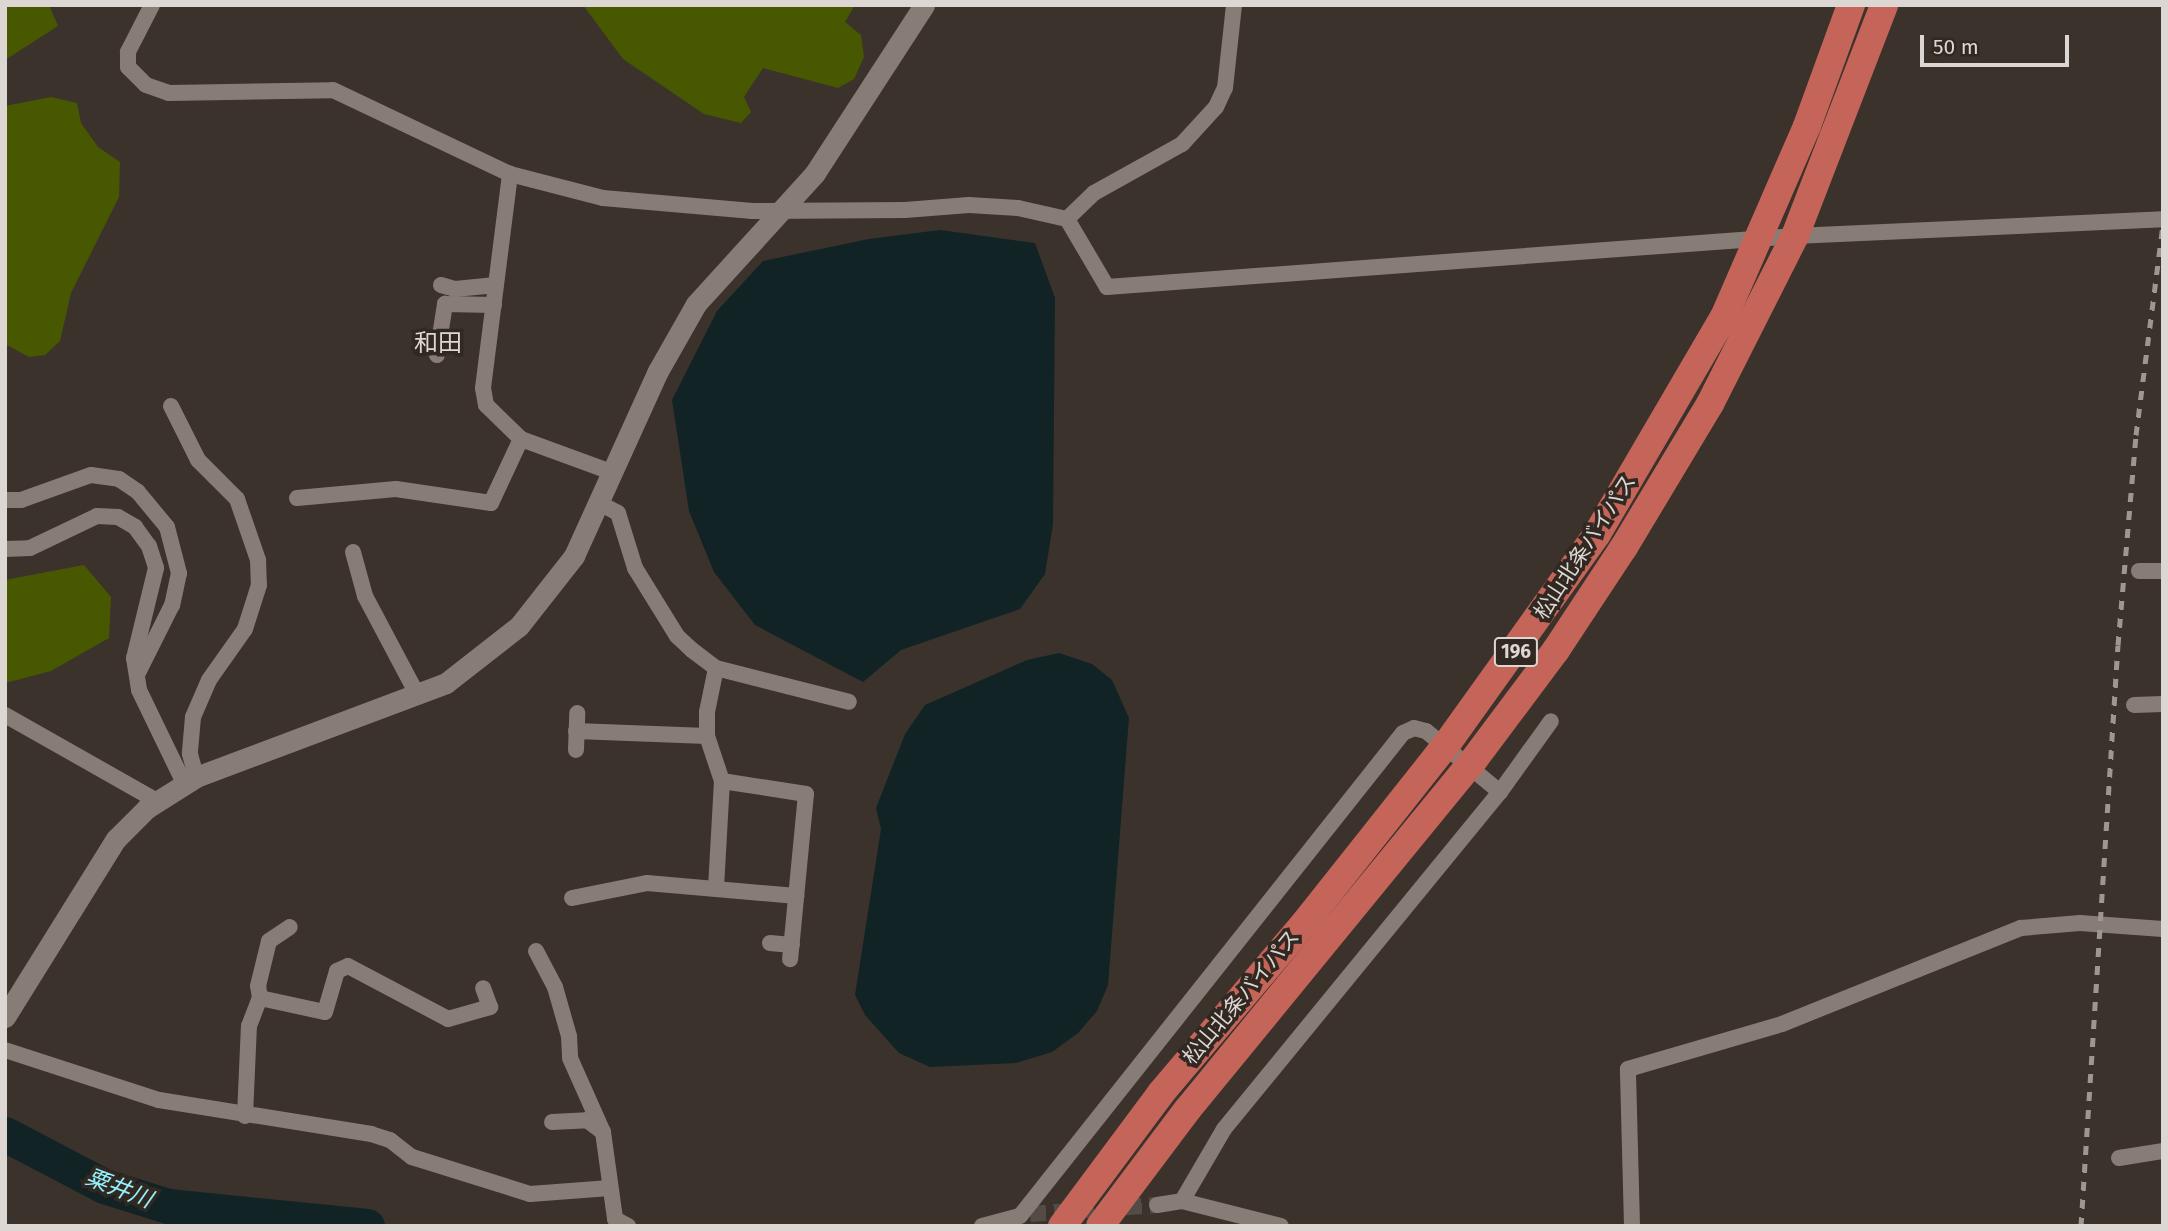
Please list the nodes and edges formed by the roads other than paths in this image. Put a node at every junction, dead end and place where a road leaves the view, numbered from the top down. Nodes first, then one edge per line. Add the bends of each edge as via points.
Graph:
1 (152, 5) edge
2 (924, 5) edge
3 (1234, 5) edge
4 (1851, 5) edge
5 (1884, 5) edge
6 (510, 174) junction
7 (785, 209) junction
8 (1067, 219) junction
9 (2163, 219) edge
10 (1795, 236) junction
11 (1758, 241) junction
12 (441, 285) dead end
13 (496, 285) junction
14 (494, 305) junction
15 (437, 355) dead end
16 (171, 406) dead end
17 (521, 439) junction
18 (614, 473) junction
19 (297, 498) dead end
20 (5, 500) edge
21 (601, 504) junction
22 (5, 549) edge
23 (353, 552) dead end
24 (2139, 571) dead end
25 (2163, 571) edge
26 (716, 668) junction
27 (137, 675) junction
28 (418, 696) junction
29 (849, 702) dead end
30 (2163, 704) edge
31 (2134, 705) dead end
32 (577, 713) dead end
33 (5, 715) edge
34 (1551, 721) dead end
35 (576, 732) junction
36 (708, 736) junction
37 (1446, 745) junction
38 (576, 750) dead end
39 (1470, 765) junction
40 (190, 780) junction
41 (722, 781) junction
42 (1500, 792) junction
43 (157, 801) junction
44 (716, 887) junction
45 (796, 896) junction
46 (572, 898) dead end
47 (290, 927) dead end
48 (2163, 929) edge
49 (769, 943) dead end
50 (536, 951) dead end
51 (483, 988) dead end
52 (260, 998) junction
53 (5, 1017) edge
54 (5, 1050) edge
55 (245, 1116) junction
56 (552, 1122) dead end
57 (603, 1132) junction
58 (2163, 1151) edge
59 (2119, 1158) dead end
60 (610, 1188) junction
61 (1182, 1202) junction
62 (1157, 1205) tunnel mouth
63 (628, 1226) edge
64 (982, 1226) edge
65 (1062, 1226) edge
66 (1100, 1226) edge
67 (1281, 1226) edge
68 (1632, 1226) edge

1 - 6 street via 128,51 128,66 146,85 169,93 333,90
2 - 7 street via 846,127
3 - 8 street via 1225,88 1216,107 1182,144 1094,193
4 - 11 highway, 松山北条バイパス / 196
5 - 10 highway, 松山北条バイパス / 196
6 - 7 street via 603,198 752,211
6 - 13 street
7 - 8 street via 905,210 969,205 1018,208
7 - 18 street via 696,304 657,371
8 - 11 street via 1107,287 1534,253
9 - 10 street
10 - 11 street
10 - 39 highway, 松山北条バイパス / 196 via 1710,404 1624,547 1556,650
11 - 37 highway, 松山北条バイパス / 196 via 1724,317 1597,534
12 - 13 street via 471,289
13 - 14 street
14 - 15 street via 445,304
14 - 17 street via 486,405
16 - 40 street via 198,460 237,499 258,560 259,585 245,629 209,680 193,717
17 - 18 street
17 - 19 street via 491,503 396,489
18 - 21 street
20 - 27 street via 21,500 91,475 119,480 138,492 167,527 179,573 172,605
21 - 26 street via 618,513 635,568 677,636
21 - 28 street via 574,556 519,626 446,682
22 - 27 street via 30,548 97,516 118,517 135,527 149,546 156,568 134,658
23 - 28 street via 365,596
24 - 25 street
26 - 29 street
26 - 36 street via 706,712
27 - 40 street via 143,699
28 - 40 street
30 - 31 street
32 - 35 street
33 - 43 street
34 - 42 street
35 - 36 street
35 - 38 street
36 - 41 street
37 - 39 street
37 - 64 street via 1426,731 1414,728 1403,733 1025,1215
37 - 65 highway, 松山北条バイパス / 196 via 1304,924 1161,1093
39 - 42 street
39 - 66 highway, 松山北条バイパス / 196 via 1188,1109
40 - 43 street
41 - 44 street
41 - 45 street via 806,794
42 - 61 street via 1223,1129
43 - 53 street via 116,839
44 - 45 street
44 - 46 street via 647,883 587,887
45 - 49 street via 791,952
47 - 52 street via 269,941 258,986
48 - 68 street via 2080,923 2021,928 1782,1024 1628,1069
50 - 57 street via 555,987 569,1035 570,1058
51 - 52 street via 490,1007 448,1019 348,966 337,971 325,1012
52 - 55 street via 248,1026
54 - 55 street via 159,1100
55 - 60 street via 371,1134 390,1140 412,1157 530,1194
56 - 57 street via 587,1120
57 - 60 street
58 - 59 street
60 - 63 street via 615,1219
61 - 62 street
61 - 67 street

